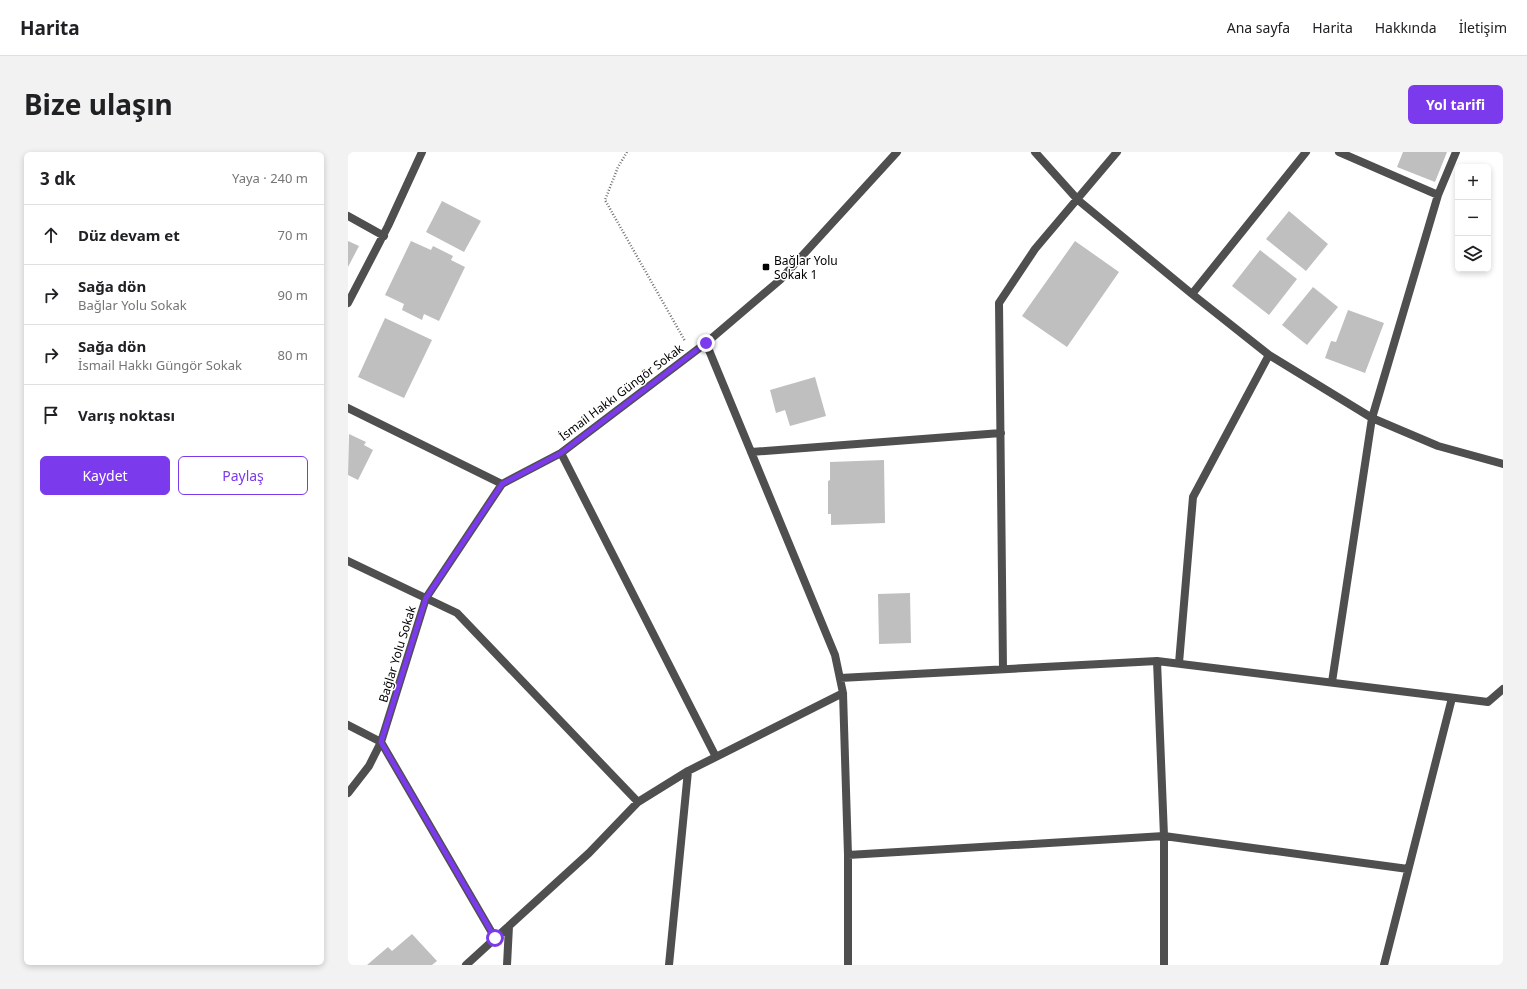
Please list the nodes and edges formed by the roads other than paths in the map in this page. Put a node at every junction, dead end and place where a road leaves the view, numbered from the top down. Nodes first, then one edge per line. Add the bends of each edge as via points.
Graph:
1 (422, 152) edge
2 (897, 152) edge
3 (1035, 152) edge
4 (1117, 152) edge
5 (1306, 152) edge
6 (1339, 152) edge
7 (1456, 152) edge
8 (1438, 195) junction
9 (1078, 200) junction
10 (348, 216) edge
11 (384, 236) junction
12 (1192, 294) junction
13 (348, 304) edge
14 (706, 343) junction
15 (1269, 355) junction
16 (348, 408) edge
17 (1372, 418) junction
18 (1000, 433) junction
19 (751, 452) junction
20 (561, 453) junction
21 (1503, 464) edge
22 (502, 484) junction
23 (348, 561) edge
24 (426, 598) junction
25 (1157, 661) junction
26 (1179, 663) junction
27 (1003, 669) junction
28 (840, 678) junction
29 (1332, 682) junction
30 (1503, 689) edge
31 (843, 693) junction
32 (1452, 698) junction
33 (348, 725) edge
34 (381, 742) junction
35 (716, 757) junction
36 (688, 771) junction
37 (348, 793) edge
38 (638, 802) junction
39 (1164, 836) junction
40 (848, 855) junction
41 (1408, 869) junction
42 (509, 926) junction
43 (495, 938) junction
44 (466, 965) edge
45 (507, 965) edge
46 (669, 965) edge
47 (848, 965) edge
48 (1164, 965) edge
49 (1384, 965) edge

1 - 11 street
2 - 14 street, İsmail Hakkı Güngör Sokak via 780,280
3 - 9 street
4 - 9 street
5 - 12 street
6 - 8 street
7 - 8 street
8 - 17 street
9 - 12 street
9 - 18 street via 1035,249 999,303
10 - 11 street
11 - 13 street
12 - 15 street
14 - 19 street
14 - 20 street, İsmail Hakkı Güngör Sokak
15 - 17 street
15 - 26 street via 1193,497
16 - 22 street
17 - 21 street via 1438,446
17 - 29 street
18 - 19 street
18 - 27 street
19 - 28 street via 835,655
20 - 22 street, İsmail Hakkı Güngör Sokak
20 - 35 street
22 - 24 street, Bağlar Yolu Sokak
23 - 24 street
24 - 34 street, Bağlar Yolu Sokak
24 - 38 street via 457,613
25 - 26 street
25 - 27 street
25 - 39 street
26 - 29 street
27 - 28 street
28 - 31 street
29 - 32 street
30 - 32 street via 1488,702
31 - 35 street
31 - 40 street
32 - 41 street
33 - 34 street
34 - 37 street, Bağlar Yolu Sokak via 369,766
34 - 43 street
35 - 36 street
36 - 38 street
36 - 46 street
38 - 42 street via 588,853
39 - 40 street
39 - 41 street
39 - 48 street
40 - 47 street
41 - 49 street
42 - 43 street
42 - 45 street
43 - 44 street

